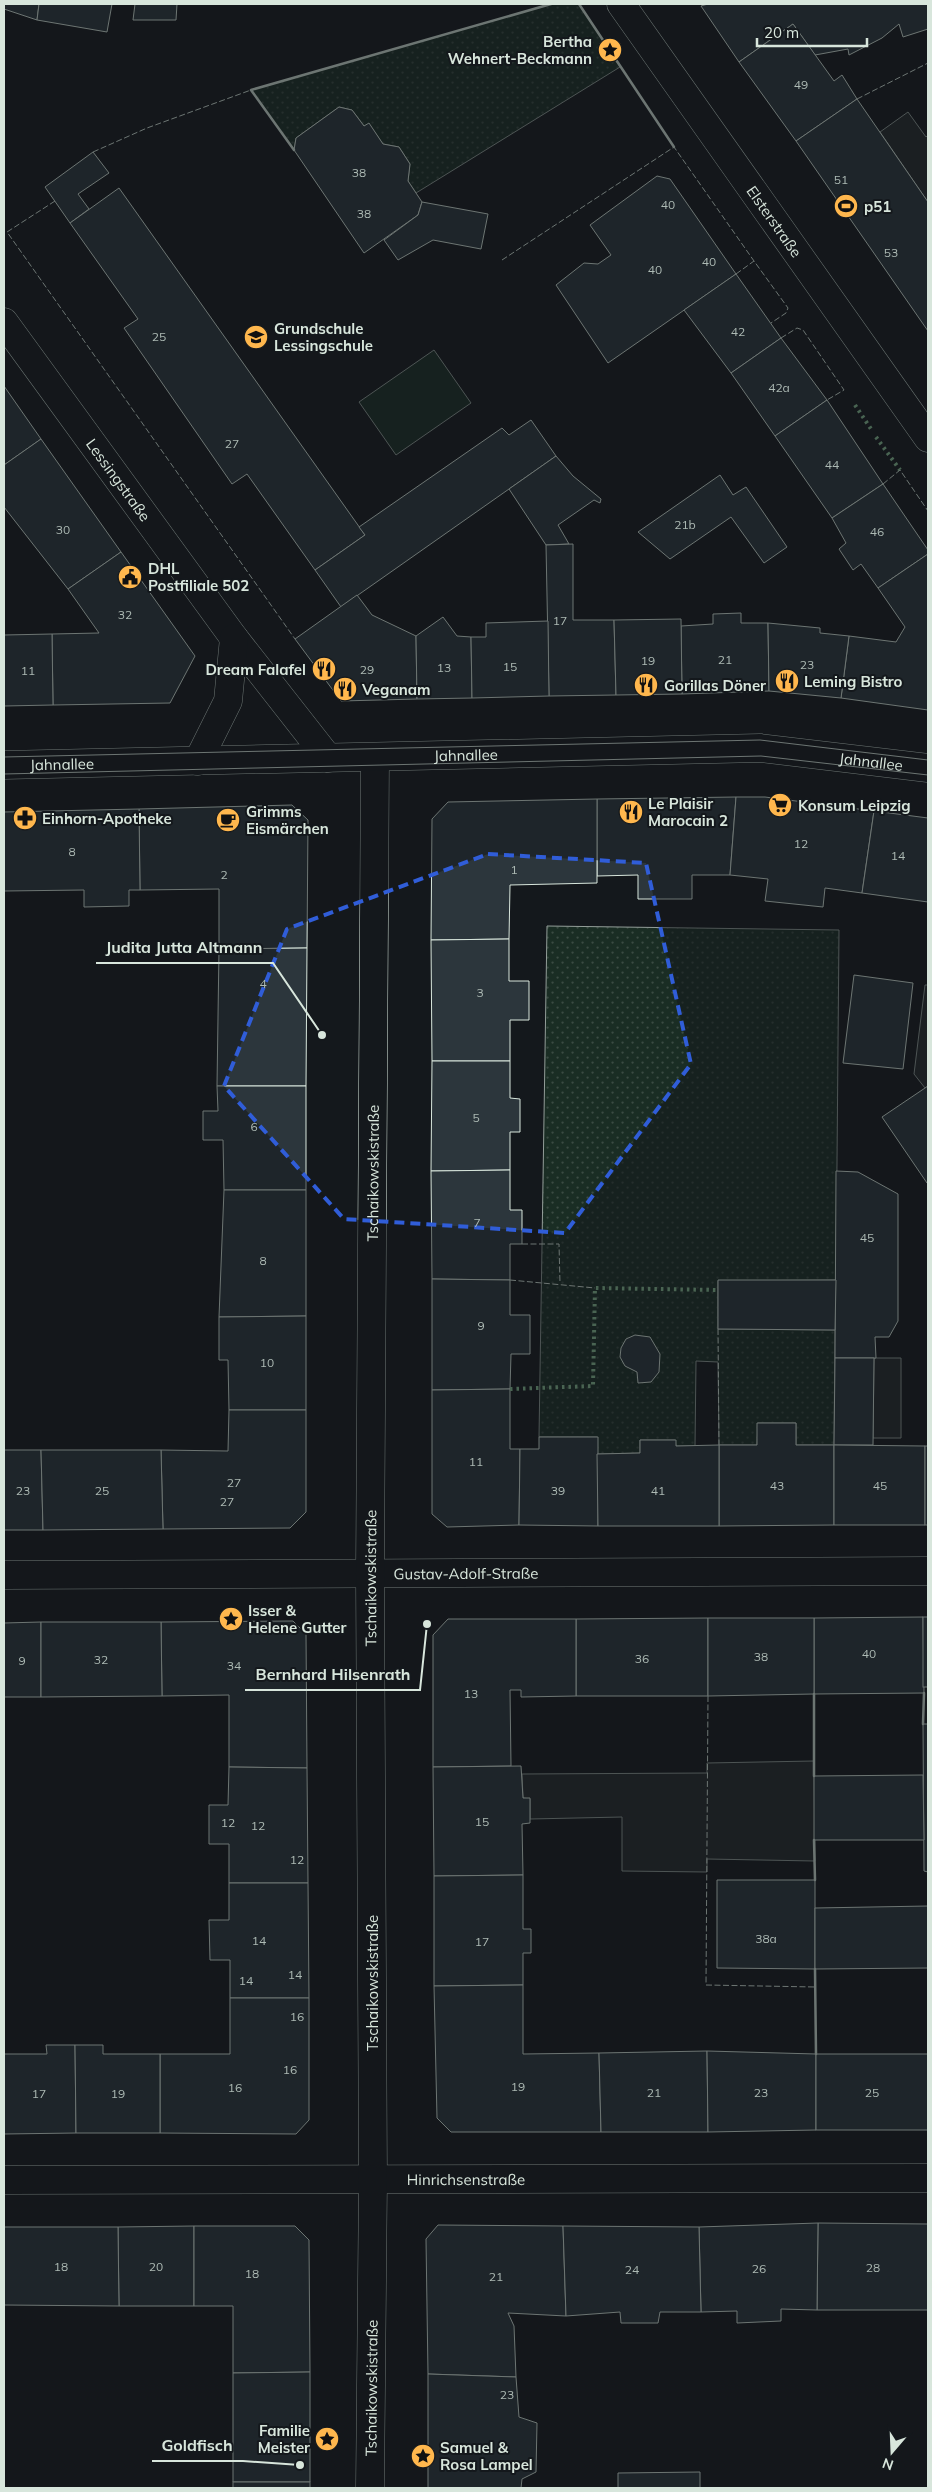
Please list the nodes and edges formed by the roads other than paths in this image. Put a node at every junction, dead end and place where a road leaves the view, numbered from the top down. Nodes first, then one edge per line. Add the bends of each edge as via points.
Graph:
1 (621, 4) edge
2 (4, 322) edge
3 (928, 438) edge
4 (234, 638) junction
5 (375, 757) junction
6 (328, 758) junction
7 (198, 761) junction
8 (4, 765) edge
9 (928, 768) edge
10 (928, 1571) edge
11 (370, 1574) junction
12 (4, 1575) edge
13 (928, 2178) edge
14 (4, 2180) edge
15 (373, 2180) junction
16 (370, 2488) edge

1 - 3 street, Elsterstraße
2 - 4 street, Lessingstraße
4 - 6 street, Lessingstraße
4 - 7 street via 228,700
5 - 6 street, Jahnallee
5 - 9 street, Jahnallee via 760,748
5 - 11 street, Tschaikowskistraße
6 - 7 street, Jahnallee
7 - 8 street, Jahnallee
10 - 11 street, Gustav-Adolf-Straße
11 - 12 street, Gustav-Adolf-Straße
11 - 15 street, Tschaikowskistraße
13 - 15 street, Hinrichsenstraße
14 - 15 street, Hinrichsenstraße
15 - 16 street, Tschaikowskistraße

